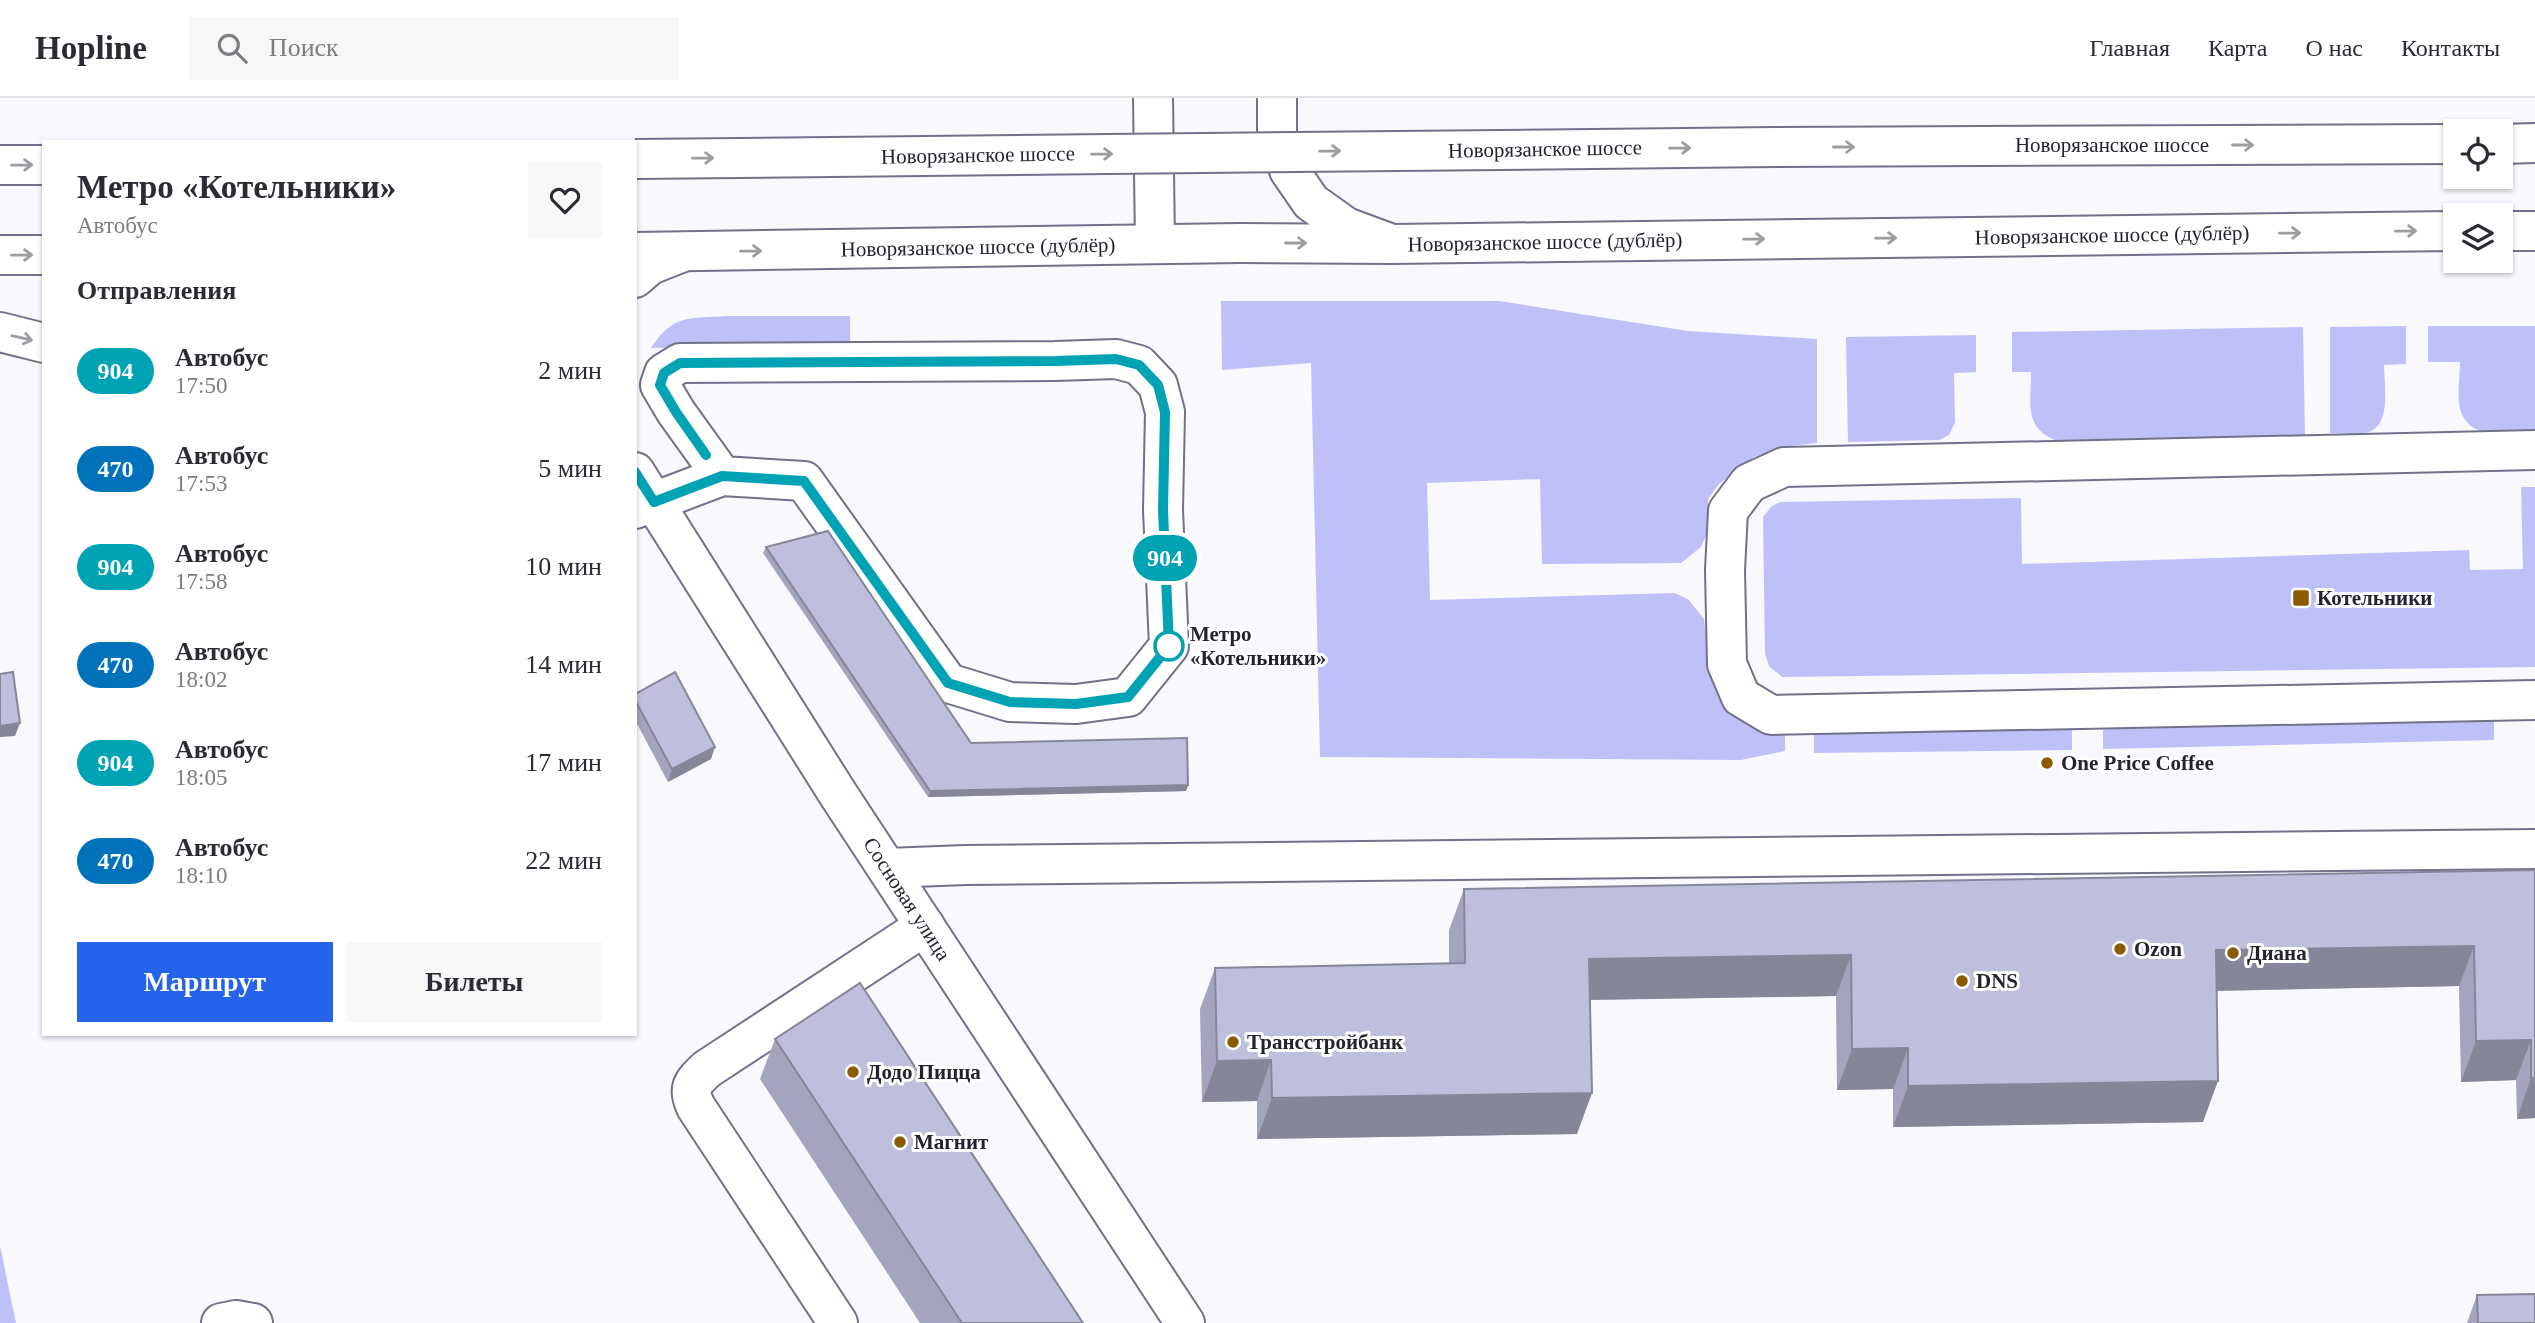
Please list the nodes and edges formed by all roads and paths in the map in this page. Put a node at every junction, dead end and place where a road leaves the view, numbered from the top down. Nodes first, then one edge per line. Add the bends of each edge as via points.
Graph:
1 (1153, 98) edge
2 (1277, 98) edge
3 (2443, 144) edge
4 (2513, 144) edge
5 (2535, 144) edge
6 (637, 159) edge
7 (0, 165) edge
8 (42, 165) edge
9 (2443, 231) edge
10 (2513, 231) edge
11 (2535, 231) edge
12 (1155, 244) junction
13 (1392, 244) junction
14 (637, 252) edge
15 (683, 252) junction
16 (0, 255) edge
17 (42, 255) edge
18 (637, 276) edge
19 (0, 332) edge
20 (42, 342) edge
21 (2535, 450) edge
22 (722, 476) junction
23 (642, 494) edge
24 (2535, 700) edge
25 (2535, 849) edge
26 (887, 868) junction
27 (925, 926) junction
28 (221, 1323) edge
29 (253, 1323) edge
30 (838, 1323) edge
31 (1185, 1323) edge

1 - 12 main road
2 - 13 main road via 1277,134 1289,170 1311,202 1346,227
6 -> 3 main road, Новорязанское шоссе, bridge
4 - 5 main road
7 -> 8 main road
13 -> 9 main road, Новорязанское шоссе (дублёр)
10 - 11 main road
12 -> 13 main road, Новорязанское шоссе (дублёр)
15 -> 12 main road, Новорязанское шоссе (дублёр)
14 - 15 main road, Новорязанское шоссе (дублёр)
15 - 18 main road via 650,265
16 -> 17 main road
19 -> 20 main road
21 - 24 main road via 1784,467 1749,483 1728,511 1724,570 1727,664 1741,696 1771,715
22 - 22 main road via 804,481 948,683 1010,702 1076,704 1128,697 1169,646 1163,510 1165,412 1158,385 1139,365 1116,359 680,363 664,373 660,385
22 - 23 main road
23 - 26 main road, Сосновая улица
25 - 26 main road
26 - 27 main road, Сосновая улица
27 - 30 main road via 694,1082 691,1096 696,1107
27 - 31 main road, Сосновая улица
28 - 29 main road

